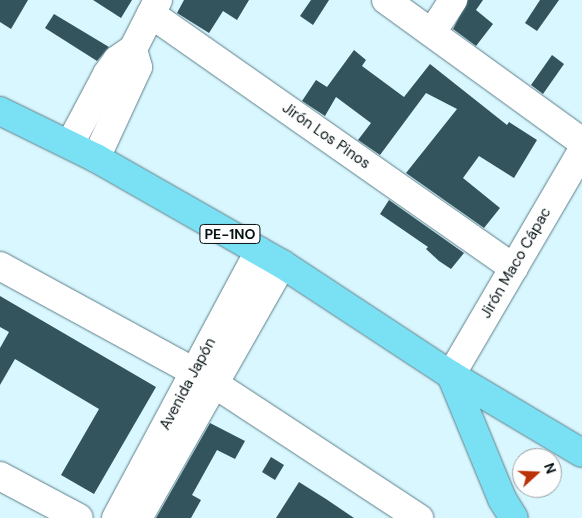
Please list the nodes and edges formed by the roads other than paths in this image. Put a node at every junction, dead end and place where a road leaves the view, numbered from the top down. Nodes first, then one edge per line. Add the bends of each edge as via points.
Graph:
1 (386, 0) edge
2 (453, 0) edge
3 (154, 7) edge
4 (433, 31) junction
5 (133, 49) junction
6 (0, 110) edge
7 (582, 142) edge
8 (70, 144) junction
9 (582, 150) edge
10 (96, 158) junction
11 (259, 251) junction
12 (282, 264) junction
13 (0, 266) edge
14 (514, 268) junction
15 (451, 375) junction
16 (204, 378) junction
17 (582, 453) edge
18 (0, 476) edge
19 (503, 512) edge
20 (79, 518) edge
21 (116, 518) edge
22 (138, 518) edge
23 (418, 518) edge

1 - 4 street
2 - 4 street
3 - 5 street
3 - 14 street, Jirón Los Pinos
4 - 7 street
5 - 8 street via 107,74
5 - 10 street via 138,66
6 - 8 main road, PE-1NO
8 - 10 main road, PE-1NO
9 - 14 street, Jirón Maco Cápac
10 - 11 main road, PE-1NO
11 - 12 main road, PE-1NO
11 - 16 street, Avenida Japón
12 - 15 main road, PE-1NO
12 - 16 street
13 - 16 street
14 - 15 street, Jirón Maco Cápac
15 - 17 main road, PE-1NO
15 - 19 main road
16 - 21 street, Avenida Japón
16 - 22 street
16 - 23 street
18 - 20 street

